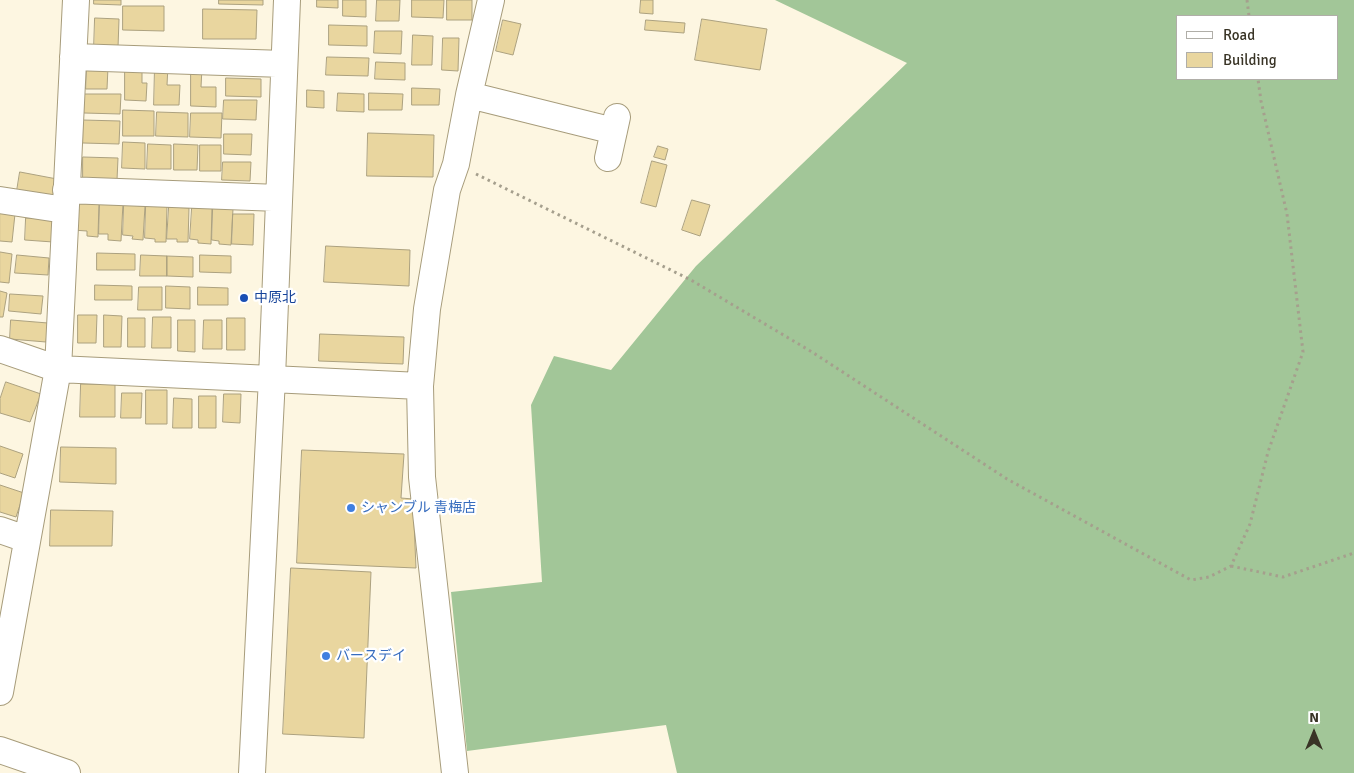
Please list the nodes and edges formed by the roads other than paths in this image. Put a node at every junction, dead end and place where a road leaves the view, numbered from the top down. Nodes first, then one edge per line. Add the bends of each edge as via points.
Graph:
1 (76, 0) edge
2 (287, 0) edge
3 (491, 0) edge
4 (73, 57) junction
5 (284, 64) junction
6 (469, 95) junction
7 (608, 158) dead end
8 (279, 198) junction
9 (0, 200) edge
10 (66, 200) junction
11 (0, 349) edge
12 (58, 369) junction
13 (272, 378) junction
14 (420, 386) junction
15 (0, 530) edge
16 (26, 539) junction
17 (0, 692) edge
18 (0, 750) edge
19 (67, 773) edge
20 (252, 773) edge
21 (455, 773) edge

1 - 4 street
2 - 5 street
3 - 6 street
4 - 5 street
4 - 10 street
5 - 8 street
6 - 7 street via 615,124
6 - 14 street via 456,164 447,190 426,309
8 - 10 street
8 - 13 street
9 - 10 street
10 - 12 street
11 - 12 street
12 - 13 street
12 - 16 street
13 - 14 street
13 - 20 street
14 - 21 street via 422,477
15 - 16 street
16 - 17 street
18 - 19 street

